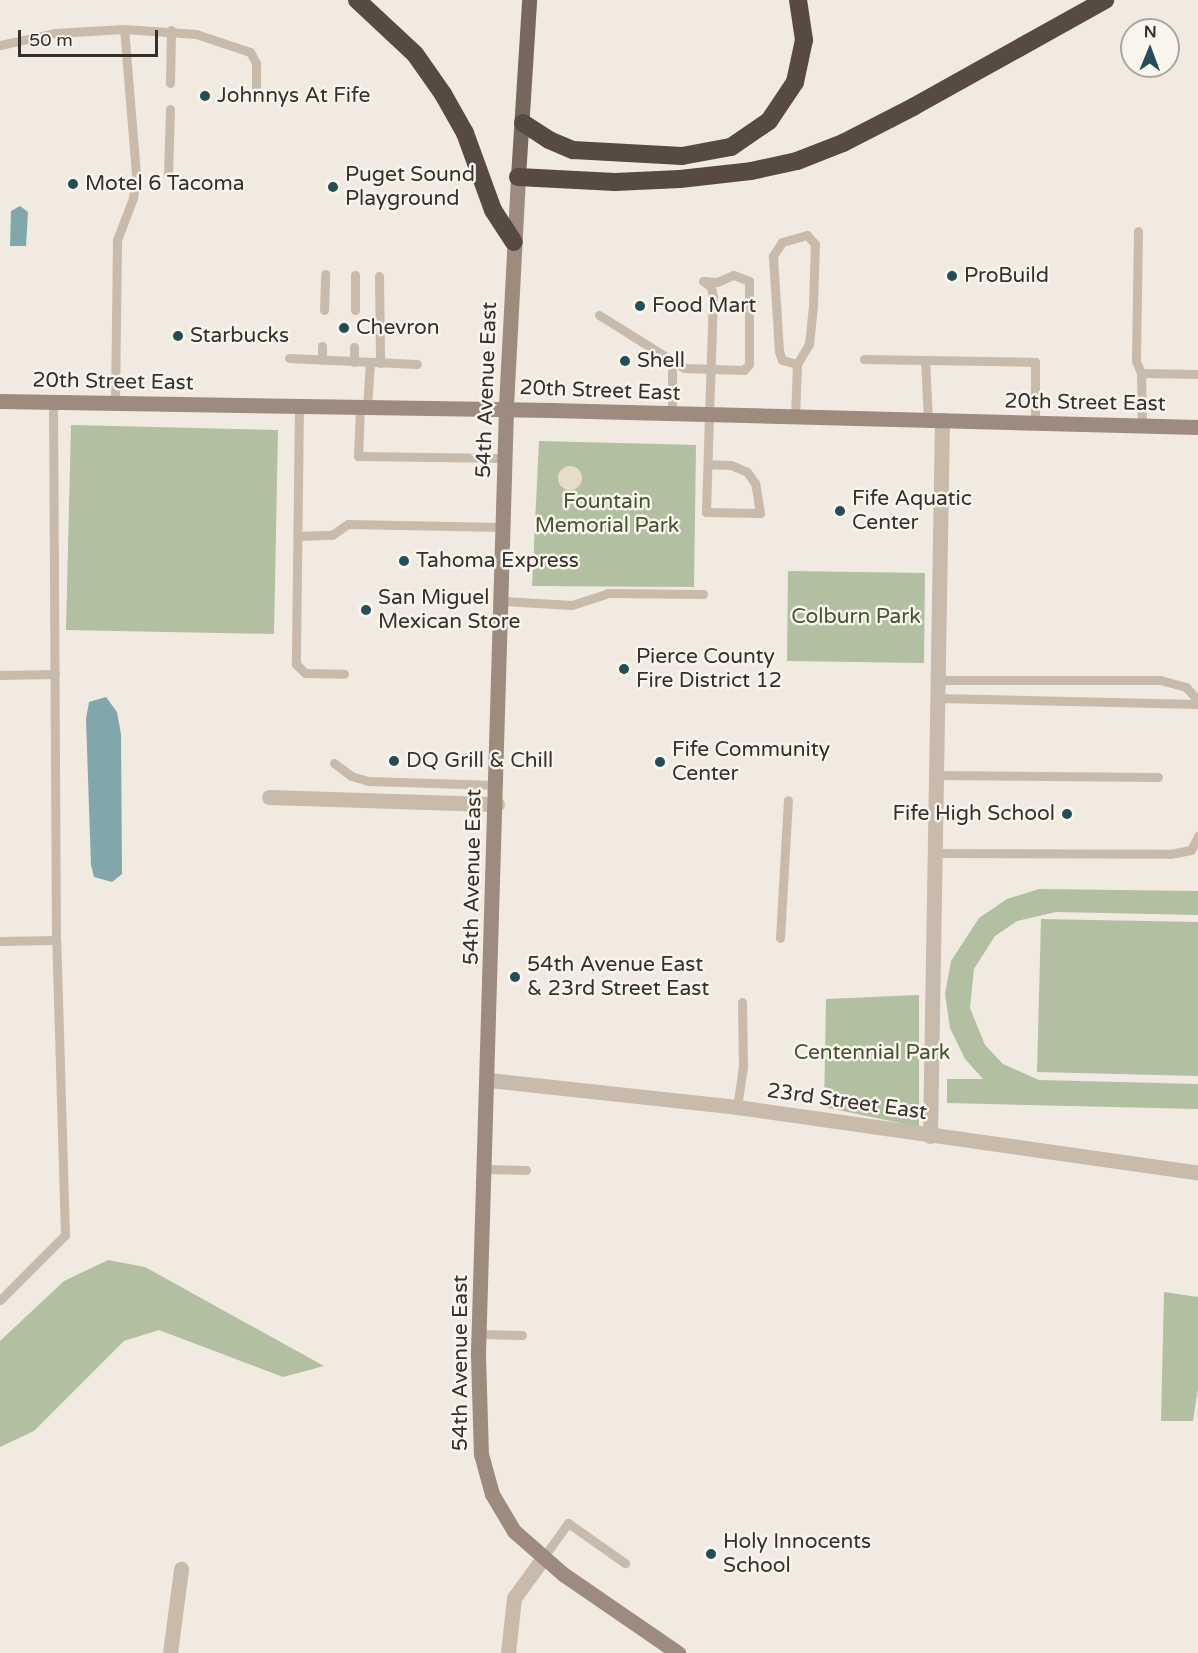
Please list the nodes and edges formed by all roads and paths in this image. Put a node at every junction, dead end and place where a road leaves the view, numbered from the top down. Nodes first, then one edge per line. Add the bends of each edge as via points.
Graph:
1 (357, 0) edge
2 (529, 0) edge
3 (798, 0) edge
4 (1105, 0) edge
5 (124, 29) junction
6 (171, 30) junction
7 (0, 45) edge
8 (170, 83) dead end
9 (256, 95) dead end
10 (170, 109) dead end
11 (523, 123) junction
12 (168, 174) dead end
13 (518, 177) junction
14 (1138, 231) dead end
15 (514, 242) junction
16 (325, 274) dead end
17 (355, 275) dead end
18 (379, 276) dead end
19 (324, 310) dead end
20 (355, 310) dead end
21 (599, 315) dead end
22 (322, 346) dead end
23 (354, 347) dead end
24 (289, 358) dead end
25 (864, 359) dead end
26 (322, 360) junction
27 (925, 360) junction
28 (354, 362) junction
29 (370, 362) junction
30 (672, 362) junction
31 (380, 363) junction
32 (417, 364) dead end
33 (797, 364) junction
34 (710, 370) junction
35 (1141, 373) junction
36 (1198, 374) edge
37 (0, 401) edge
38 (52, 402) junction
39 (115, 403) junction
40 (299, 406) junction
41 (363, 407) junction
42 (506, 409) junction
43 (672, 414) junction
44 (709, 415) junction
45 (795, 417) junction
46 (935, 420) junction
47 (1035, 423) junction
48 (1142, 425) junction
49 (1198, 427) edge
50 (505, 458) junction
51 (708, 464) junction
52 (502, 527) junction
53 (297, 536) junction
54 (704, 594) dead end
55 (501, 601) junction
56 (56, 674) junction
57 (344, 674) dead end
58 (0, 675) edge
59 (937, 680) junction
60 (937, 698) junction
61 (1198, 702) edge
62 (334, 763) dead end
63 (936, 775) junction
64 (1158, 777) dead end
65 (497, 785) junction
66 (269, 798) dead end
67 (788, 800) dead end
68 (497, 804) junction
69 (1198, 836) edge
70 (1195, 852) edge
71 (935, 853) junction
72 (780, 938) dead end
73 (56, 940) junction
74 (0, 941) edge
75 (742, 1002) dead end
76 (489, 1080) junction
77 (737, 1107) junction
78 (930, 1136) junction
79 (486, 1169) junction
80 (526, 1170) dead end
81 (1198, 1173) edge
82 (0, 1300) edge
83 (479, 1334) junction
84 (522, 1335) dead end
85 (543, 1558) junction
86 (625, 1563) dead end
87 (181, 1569) dead end
88 (170, 1653) edge
89 (508, 1653) edge
90 (678, 1653) edge

1 - 15 highway via 415,54 443,94 465,133 493,210
2 - 11 main road, 54th Avenue East
3 - 11 highway via 804,40 795,82 769,121 731,147 682,156 573,150
4 - 13 highway via 903,112 797,161 751,171 615,182
5 - 6 lane
5 - 7 lane via 55,33
5 - 39 lane via 136,174 133,198 117,240
6 - 8 lane
6 - 9 lane via 207,36 250,52 256,63
10 - 12 lane
11 - 13 main road, 54th Avenue East
13 - 15 main road, 54th Avenue East
14 - 35 lane via 1136,362
15 - 42 main road, 54th Avenue East
16 - 19 lane
17 - 20 lane
18 - 31 lane
21 - 30 lane
22 - 26 lane
23 - 28 lane
24 - 26 lane
25 - 27 lane
26 - 28 lane
27 - 46 lane
27 - 47 lane via 1035,362
28 - 29 lane
29 - 31 lane
29 - 41 lane
30 - 34 lane via 691,370
30 - 43 lane
31 - 32 lane
33 - 33 lane via 809,344 813,306 815,244 807,235 782,242 773,256 779,351 782,360
33 - 45 lane
34 - 34 lane via 747,369 751,285 740,275 703,281 713,294
34 - 44 lane
35 - 36 lane
35 - 48 lane
37 - 38 main road, 20th Street East
38 - 39 main road, 20th Street East
38 - 56 lane
39 - 40 main road, 20th Street East
40 - 41 main road, 20th Street East
40 - 53 lane
41 - 42 main road, 20th Street East
41 - 50 lane via 358,456
42 - 43 main road, 20th Street East
42 - 50 main road, 54th Avenue East
43 - 44 main road, 20th Street East
44 - 45 main road, 20th Street East
44 - 51 lane
45 - 46 main road, 20th Street East
46 - 47 main road, 20th Street East
46 - 59 street
47 - 48 main road, 20th Street East
48 - 49 main road, 20th Street East
50 - 52 main road, 54th Avenue East
51 - 51 lane via 706,512 760,513 755,483 747,472 731,465
52 - 53 lane via 348,525 332,535
52 - 55 main road, 54th Avenue East
53 - 57 lane via 296,664 305,673
54 - 55 lane via 608,593 572,605
55 - 65 main road, 54th Avenue East
56 - 58 lane
56 - 73 lane
59 - 60 street
59 - 61 lane via 1160,680 1186,687
60 - 61 lane
60 - 63 street
62 - 65 lane via 351,776 368,782
63 - 64 lane
63 - 71 street
65 - 68 main road, 54th Avenue East
66 - 68 street
67 - 72 lane
68 - 76 main road, 54th Avenue East
69 - 70 lane
70 - 71 lane
71 - 78 street
73 - 74 lane
73 - 82 lane via 65,1235
75 - 77 lane via 743,1067
76 - 77 street, 23rd Street East
76 - 79 main road, 54th Avenue East
77 - 78 street, 23rd Street East
78 - 81 street, 23rd Street East
79 - 80 lane
79 - 83 main road, 54th Avenue East
83 - 84 lane
83 - 85 main road, 54th Avenue East via 483,1468 499,1509 514,1531
85 - 86 lane via 568,1523
85 - 89 street via 514,1598
85 - 90 main road, 54th Avenue East
87 - 88 street

